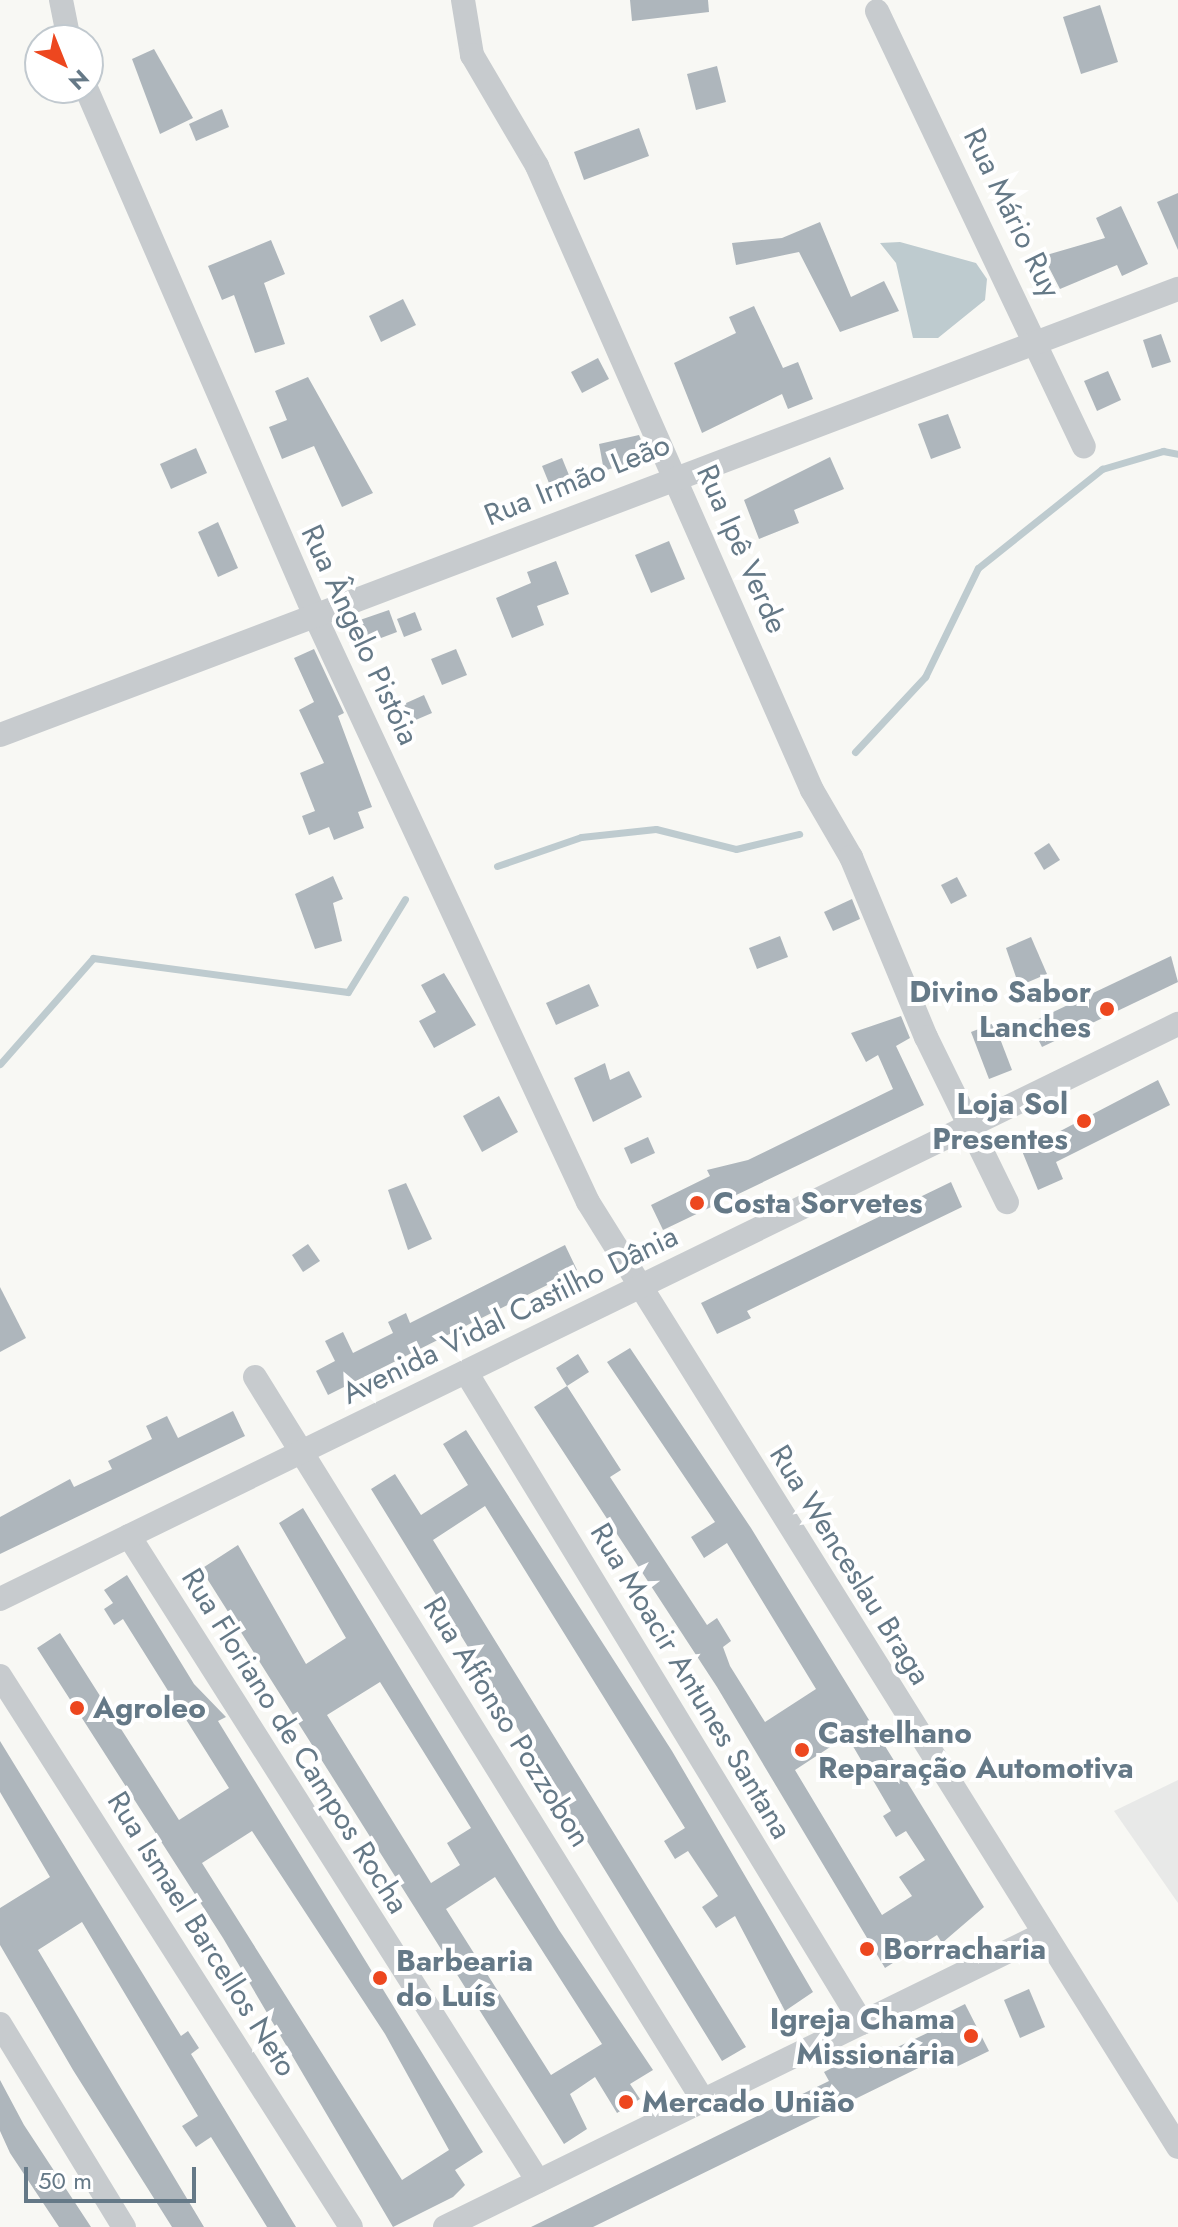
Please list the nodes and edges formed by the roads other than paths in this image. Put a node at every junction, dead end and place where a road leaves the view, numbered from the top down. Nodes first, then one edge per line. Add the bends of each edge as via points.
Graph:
1 (61, 0) edge
2 (463, 0) edge
3 (877, 11) dead end
4 (66, 24) edge
5 (93, 104) edge
6 (1178, 289) edge
7 (1040, 342) junction
8 (1084, 446) dead end
9 (675, 475) junction
10 (316, 618) junction
11 (0, 735) edge
12 (1178, 1024) edge
13 (969, 1126) junction
14 (588, 1202) joint
15 (1007, 1202) dead end
16 (640, 1287) junction
17 (466, 1372) junction
18 (255, 1377) dead end
19 (301, 1452) junction
20 (129, 1536) junction
21 (0, 1599) edge
22 (0, 1676) edge
23 (1041, 1935) junction
24 (862, 2023) junction
25 (0, 2024) edge
26 (703, 2100) junction
27 (1178, 2147) edge
28 (538, 2181) junction
29 (124, 2227) edge
30 (351, 2227) edge
31 (445, 2227) edge

1 - 4 street
2 - 9 street, Rua Ipê Verde via 472,55 537,166
3 - 7 street, Rua Mário Ruy
5 - 10 street, Rua Ângelo Pistóia
6 - 7 street, Rua Irmão Leão
7 - 8 street, Rua Mário Ruy
7 - 9 street, Rua Irmão Leão
9 - 10 street, Rua Irmão Leão
9 - 13 street, Rua Ipê Verde
10 - 11 street, Rua Irmão Leão
10 - 14 street, Rua Ângelo Pistóia
12 - 13 street, Avenida Vidal Castilho Dânia
13 - 15 street, Rua Ipê Verde
13 - 16 street, Avenida Vidal Castilho Dânia
14 - 16 street, Rua Wenceslau Braga
16 - 17 street, Avenida Vidal Castilho Dânia
16 - 23 street, Rua Wenceslau Braga
17 - 19 street, Avenida Vidal Castilho Dânia
17 - 24 street, Rua Moacir Antunes Santana
18 - 19 street, Rua Affonso Pozzobon
19 - 20 street, Avenida Vidal Castilho Dânia
19 - 26 street, Rua Affonso Pozzobon
20 - 21 street, Avenida Vidal Castilho Dânia
20 - 28 street, Rua Floriano de Campos Rocha
22 - 30 street, Rua Ismael Barcellos Neto
23 - 24 street
23 - 27 street, Rua Wenceslau Braga
24 - 26 street
25 - 29 street
26 - 28 street
28 - 31 street

